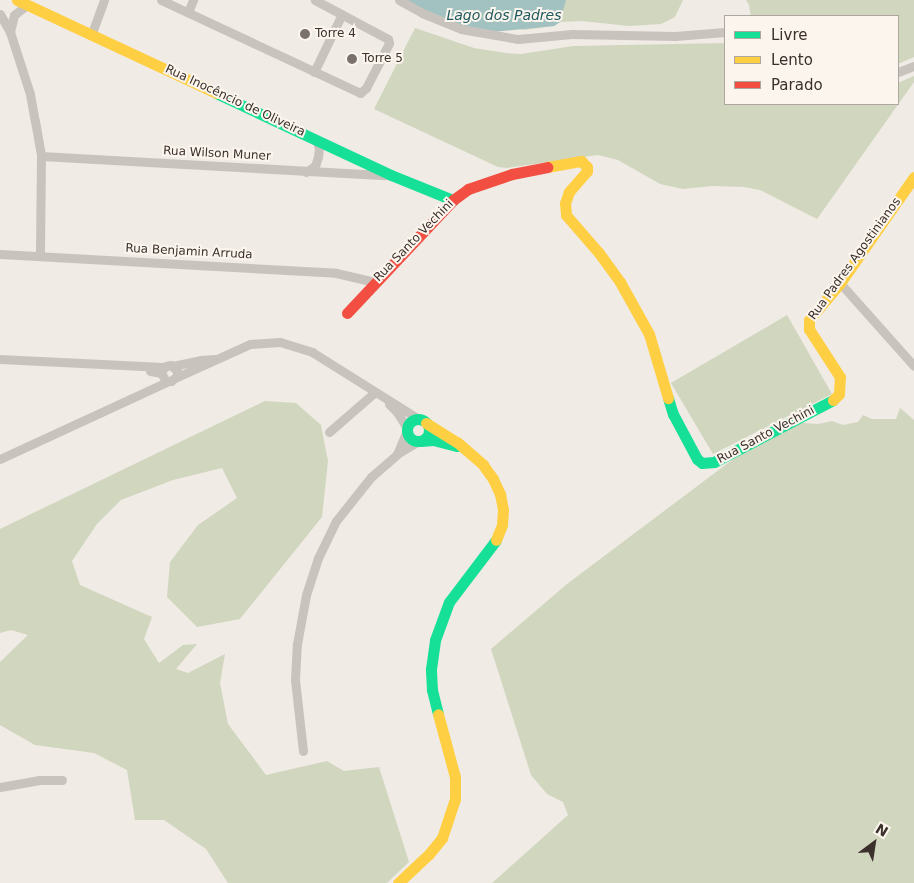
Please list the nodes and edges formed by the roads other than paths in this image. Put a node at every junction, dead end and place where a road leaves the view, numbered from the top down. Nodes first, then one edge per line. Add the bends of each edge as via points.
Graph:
1 (104, 0) edge
2 (160, 0) edge
3 (193, 0) edge
4 (315, 0) edge
5 (399, 0) edge
6 (22, 3) edge
7 (188, 12) junction
8 (0, 14) edge
9 (342, 14) junction
10 (10, 32) junction
11 (724, 32) edge
12 (92, 33) junction
13 (388, 39) junction
14 (398, 45) dead end
15 (914, 66) edge
16 (314, 72) junction
17 (899, 72) edge
18 (316, 139) junction
19 (40, 156) junction
20 (306, 172) junction
21 (391, 175) junction
22 (914, 177) edge
23 (453, 200) junction
24 (0, 254) edge
25 (40, 256) junction
26 (375, 282) junction
27 (840, 283) junction
28 (347, 313) dead end
29 (0, 359) edge
30 (214, 359) junction
31 (914, 366) edge
32 (834, 367) joint
33 (166, 375) junction
34 (374, 393) junction
35 (384, 399) junction
36 (422, 421) junction
37 (407, 430) junction
38 (329, 432) dead end
39 (420, 441) junction
40 (462, 447) junction
41 (397, 454) junction
42 (0, 459) edge
43 (303, 751) dead end
44 (62, 780) dead end
45 (0, 787) edge
46 (398, 883) edge

1 - 12 street
2 - 7 street
3 - 7 street
4 - 9 street
5 - 11 street via 461,29 518,39 572,34 675,36
6 - 10 street via 14,15
6 - 12 street, Rua Inocêncio de Oliveira
7 - 16 street
8 - 10 street
9 - 13 street
9 - 16 street
10 - 19 street via 30,94
12 - 18 street, Rua Inocêncio de Oliveira
13 - 14 street
13 - 16 street via 389,43 366,88 360,93
15 - 17 street
18 - 20 street via 318,157 315,166
18 - 21 street, Rua Inocêncio de Oliveira
19 - 20 street, Rua Wilson Muner
19 - 25 street
20 - 21 street, Rua Wilson Muner
21 - 23 street, Rua Inocêncio de Oliveira
22 - 27 street, Rua Padres Agostinianos
23 - 26 street, Rua Santo Vechini
23 - 32 street, Rua Santo Vechini via 486,182 576,161 585,164 587,171 569,192 565,203 566,215 570,224 599,253 620,282 649,334 673,414 702,463 714,462 834,400 842,385
24 - 25 street, Rua Benjamin Arruda
25 - 26 street, Rua Benjamin Arruda via 336,273
26 - 28 street, Rua Santo Vechini
27 - 31 street
27 - 32 street, Rua Padres Agostinianos via 812,315 808,325
29 - 33 street via 137,368
30 - 33 street
30 - 33 street via 173,366 177,373
30 - 34 street via 250,344 294,344 312,352
33 - 42 street via 142,393
34 - 35 street
34 - 38 street
35 - 36 street
35 - 37 street via 397,412
36 - 37 street via 410,422
36 - 39 street via 428,433
36 - 40 street
37 - 39 street via 411,439
37 - 41 street
39 - 40 street via 433,440
39 - 41 street
40 - 46 street via 483,464 493,479 500,494 502,525 496,540 449,602 435,640 432,690 455,777 455,799 442,838 430,854
41 - 43 street via 371,477 336,521 318,558 306,595 297,644 295,680
44 - 45 street via 39,780

